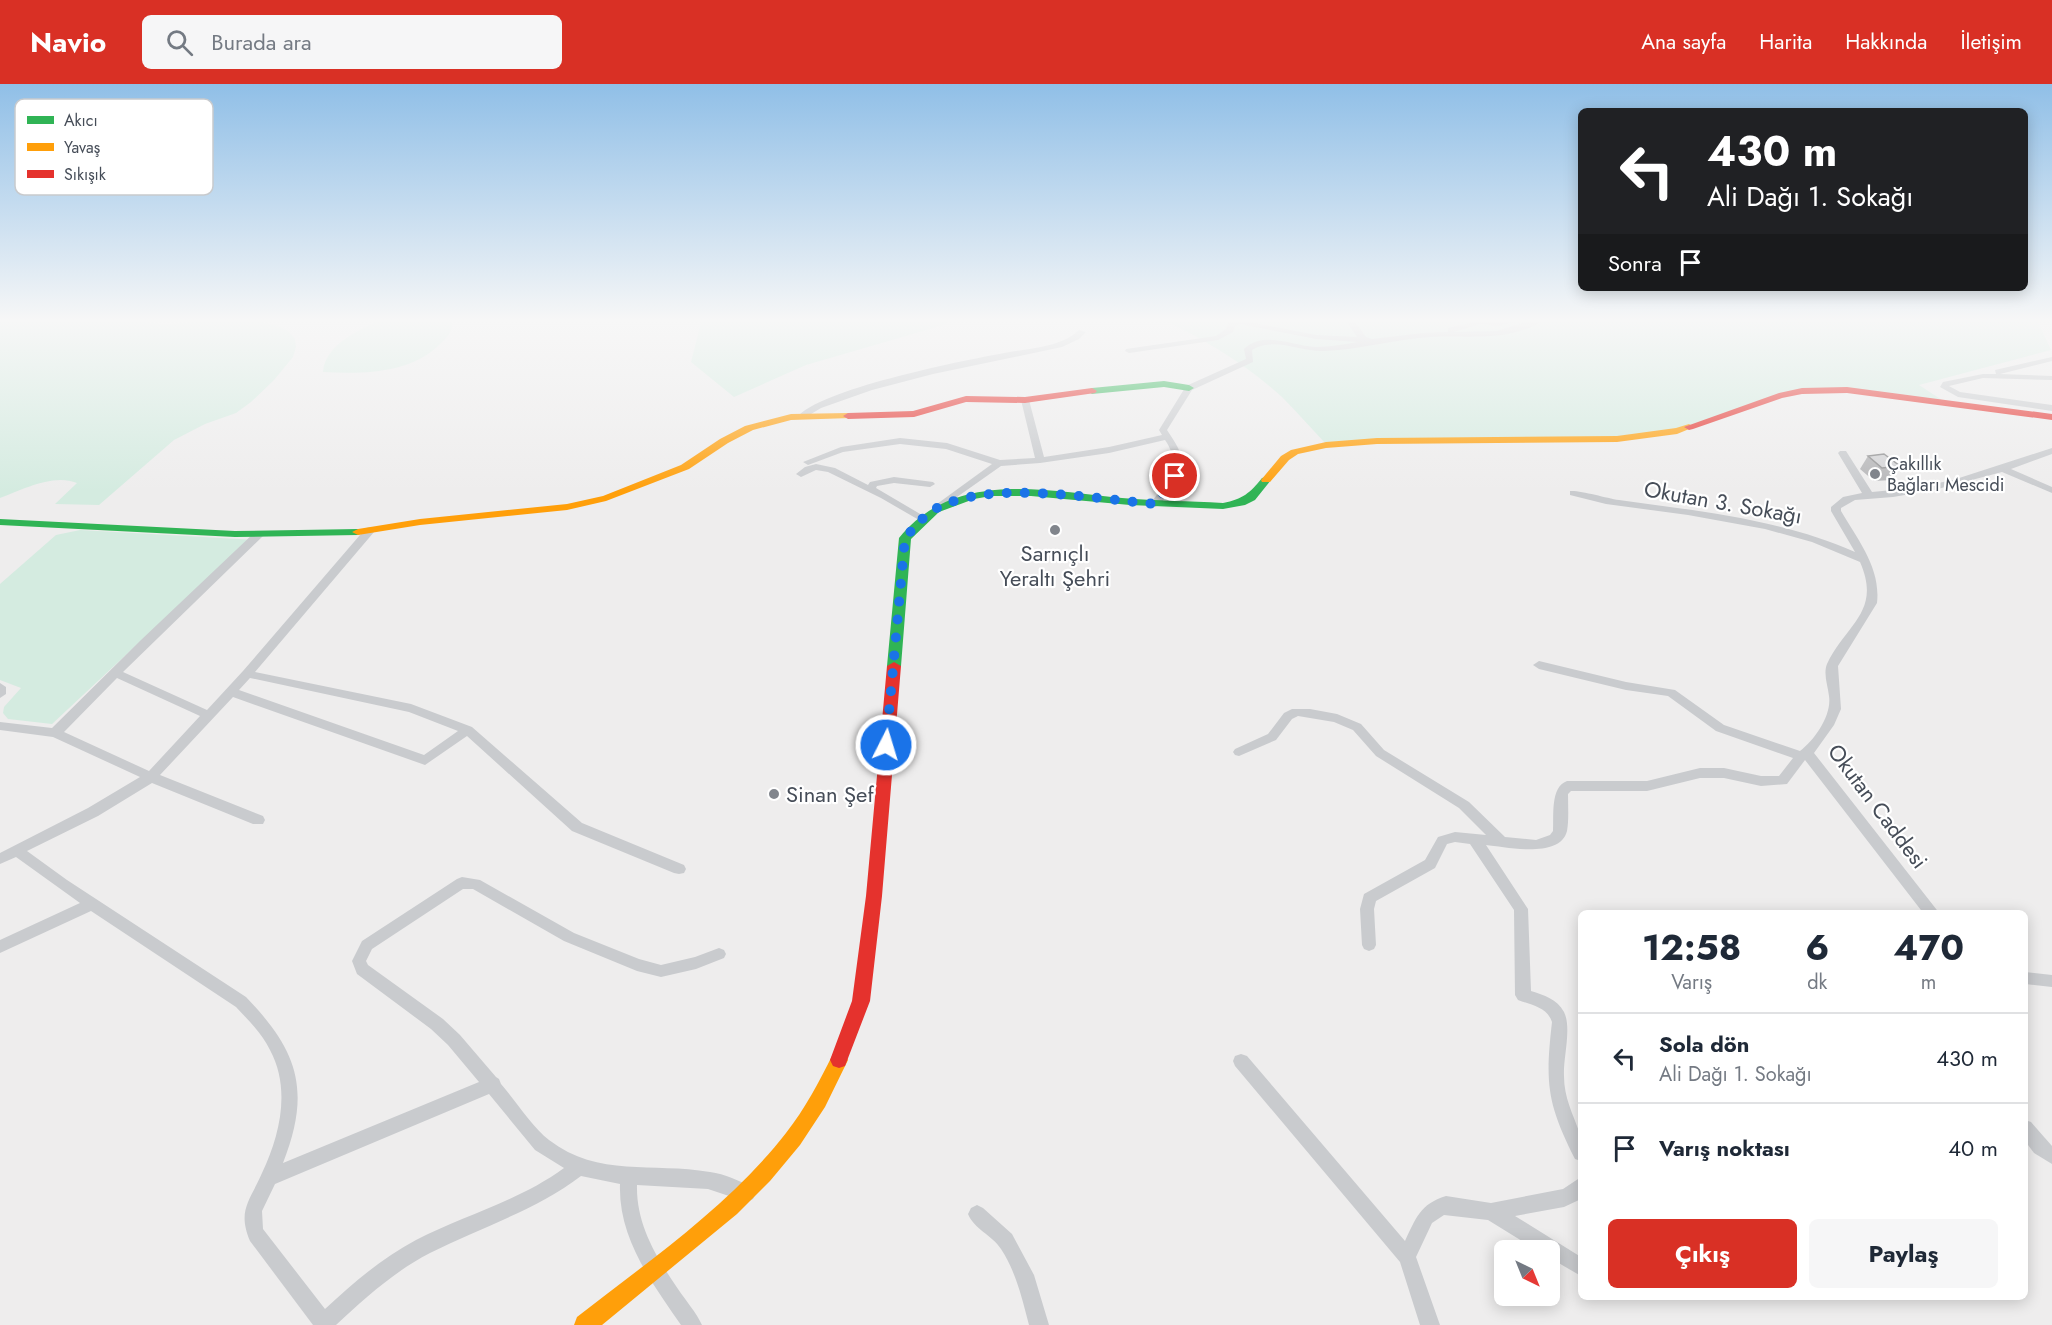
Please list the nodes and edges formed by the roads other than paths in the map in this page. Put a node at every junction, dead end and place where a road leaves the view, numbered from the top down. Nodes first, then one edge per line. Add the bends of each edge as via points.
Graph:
1 (915, 377) edge
2 (1213, 377) edge
3 (1975, 377) edge
4 (2027, 377) edge
5 (2052, 378) edge
6 (1189, 388) junction
7 (1025, 400) junction
8 (2052, 410) edge
9 (2032, 414) junction
10 (803, 415) junction
11 (2052, 417) edge
12 (1167, 437) junction
13 (2052, 451) edge
14 (1843, 453) dead end
15 (1040, 460) junction
16 (808, 462) dead end
17 (999, 463) junction
18 (2003, 469) junction
19 (801, 474) dead end
20 (930, 484) dead end
21 (871, 488) junction
22 (2052, 490) edge
23 (1573, 493) dead end
24 (1869, 496) junction
25 (1155, 504) junction
26 (936, 509) junction
27 (922, 518) junction
28 (0, 522) edge
29 (370, 530) junction
30 (259, 534) junction
31 (1862, 559) junction
32 (1539, 665) dead end
33 (116, 673) junction
34 (247, 674) junction
35 (0, 687) edge
36 (231, 692) junction
37 (0, 694) edge
38 (208, 715) junction
39 (0, 726) edge
40 (468, 730) junction
41 (56, 733) junction
42 (1239, 752) dead end
43 (1804, 754) junction
44 (151, 777) junction
45 (258, 820) dead end
46 (1475, 840) junction
47 (1502, 842) junction
48 (17, 850) junction
49 (0, 859) edge
50 (679, 868) dead end
51 (93, 904) junction
52 (1930, 910) edge
53 (1369, 945) dead end
54 (0, 948) edge
55 (719, 954) dead end
56 (2028, 978) edge
57 (2052, 981) edge
58 (1241, 1061) dead end
59 (493, 1084) junction
60 (2028, 1135) edge
61 (1578, 1148) edge
62 (2052, 1156) edge
63 (578, 1168) junction
64 (628, 1177) junction
65 (269, 1178) junction
66 (1578, 1190) edge
67 (747, 1193) junction
68 (1491, 1212) junction
69 (977, 1214) dead end
70 (1407, 1257) junction
71 (1578, 1265) edge
72 (655, 1270) junction
73 (323, 1324) edge
74 (585, 1325) edge
75 (692, 1325) edge
76 (1039, 1325) edge
77 (1430, 1325) edge

1 - 10 street via 829,400
2 - 6 street
3 - 8 street via 1944,387 1958,394
4 - 5 street
6 - 7 main road via 1138,385
6 - 12 street via 1164,430
7 - 10 main road via 966,399 914,414
7 - 15 street
8 - 9 street
9 - 11 main road
9 - 25 main road via 1847,390 1802,391 1650,436 1331,445 1294,452 1278,463 1255,495 1244,502 1227,506
10 - 29 main road via 749,428 695,462 606,498 567,507
12 - 15 street
12 - 25 street via 1180,461 1175,476
13 - 18 street, Okutan Caddesi
14 - 24 street
15 - 17 street
16 - 17 street via 841,450 900,441 947,446
17 - 26 street
18 - 22 street
18 - 24 street, Okutan Caddesi via 1940,486
19 - 21 street via 823,468
20 - 21 street via 894,480 873,484
21 - 27 street
23 - 31 street, Okutan 3. Sokağı via 1600,502 1705,514 1802,535
24 - 31 street, Okutan Caddesi via 1842,501 1836,507
25 - 26 main road via 992,493
26 - 27 main road
27 - 67 main road via 905,538 874,896 861,1001 828,1087 794,1139
28 - 30 main road
29 - 30 main road via 335,535
29 - 34 street
30 - 33 street
31 - 43 street, Okutan Caddesi via 1869,567 1874,585 1872,603 1832,666 1835,712
32 - 43 street via 1671,693 1720,729
33 - 38 street
33 - 41 street
34 - 36 street
34 - 40 street via 411,708
35 - 37 street
36 - 38 street
36 - 40 street via 425,760
38 - 44 street
39 - 41 street
40 - 50 street via 577,827
41 - 44 street
42 - 47 street via 1272,737 1291,714 1302,712 1343,720 1360,730 1380,753 1464,805
43 - 47 street via 1782,781 1700,773 1647,786 1572,785 1562,793 1560,832 1555,839 1536,846
43 - 52 street, Okutan Caddesi
44 - 45 street
44 - 48 street
46 - 47 street
46 - 53 street via 1455,837 1442,841 1430,864 1369,898
46 - 61 street via 1521,909 1523,995 1547,1003 1558,1015 1555,1090 1564,1122
48 - 49 street
48 - 51 street
51 - 54 street
51 - 65 street via 241,1002 278,1044 286,1063 289,1124
55 - 59 street via 661,971 591,948 475,884 452,888 368,945 360,956 360,965 436,1024
56 - 57 street
58 - 70 street
59 - 63 street via 541,1144
59 - 65 street
60 - 62 street
63 - 64 street
63 - 73 street via 539,1195 407,1255 363,1286
64 - 67 street via 705,1180
64 - 72 street via 629,1214
65 - 73 street via 254,1202 251,1226
66 - 68 street via 1564,1198
67 - 72 main road
68 - 70 street via 1439,1207 1426,1217
68 - 71 street
69 - 76 street via 1006,1240 1025,1275
70 - 77 street
72 - 74 main road
72 - 75 street

